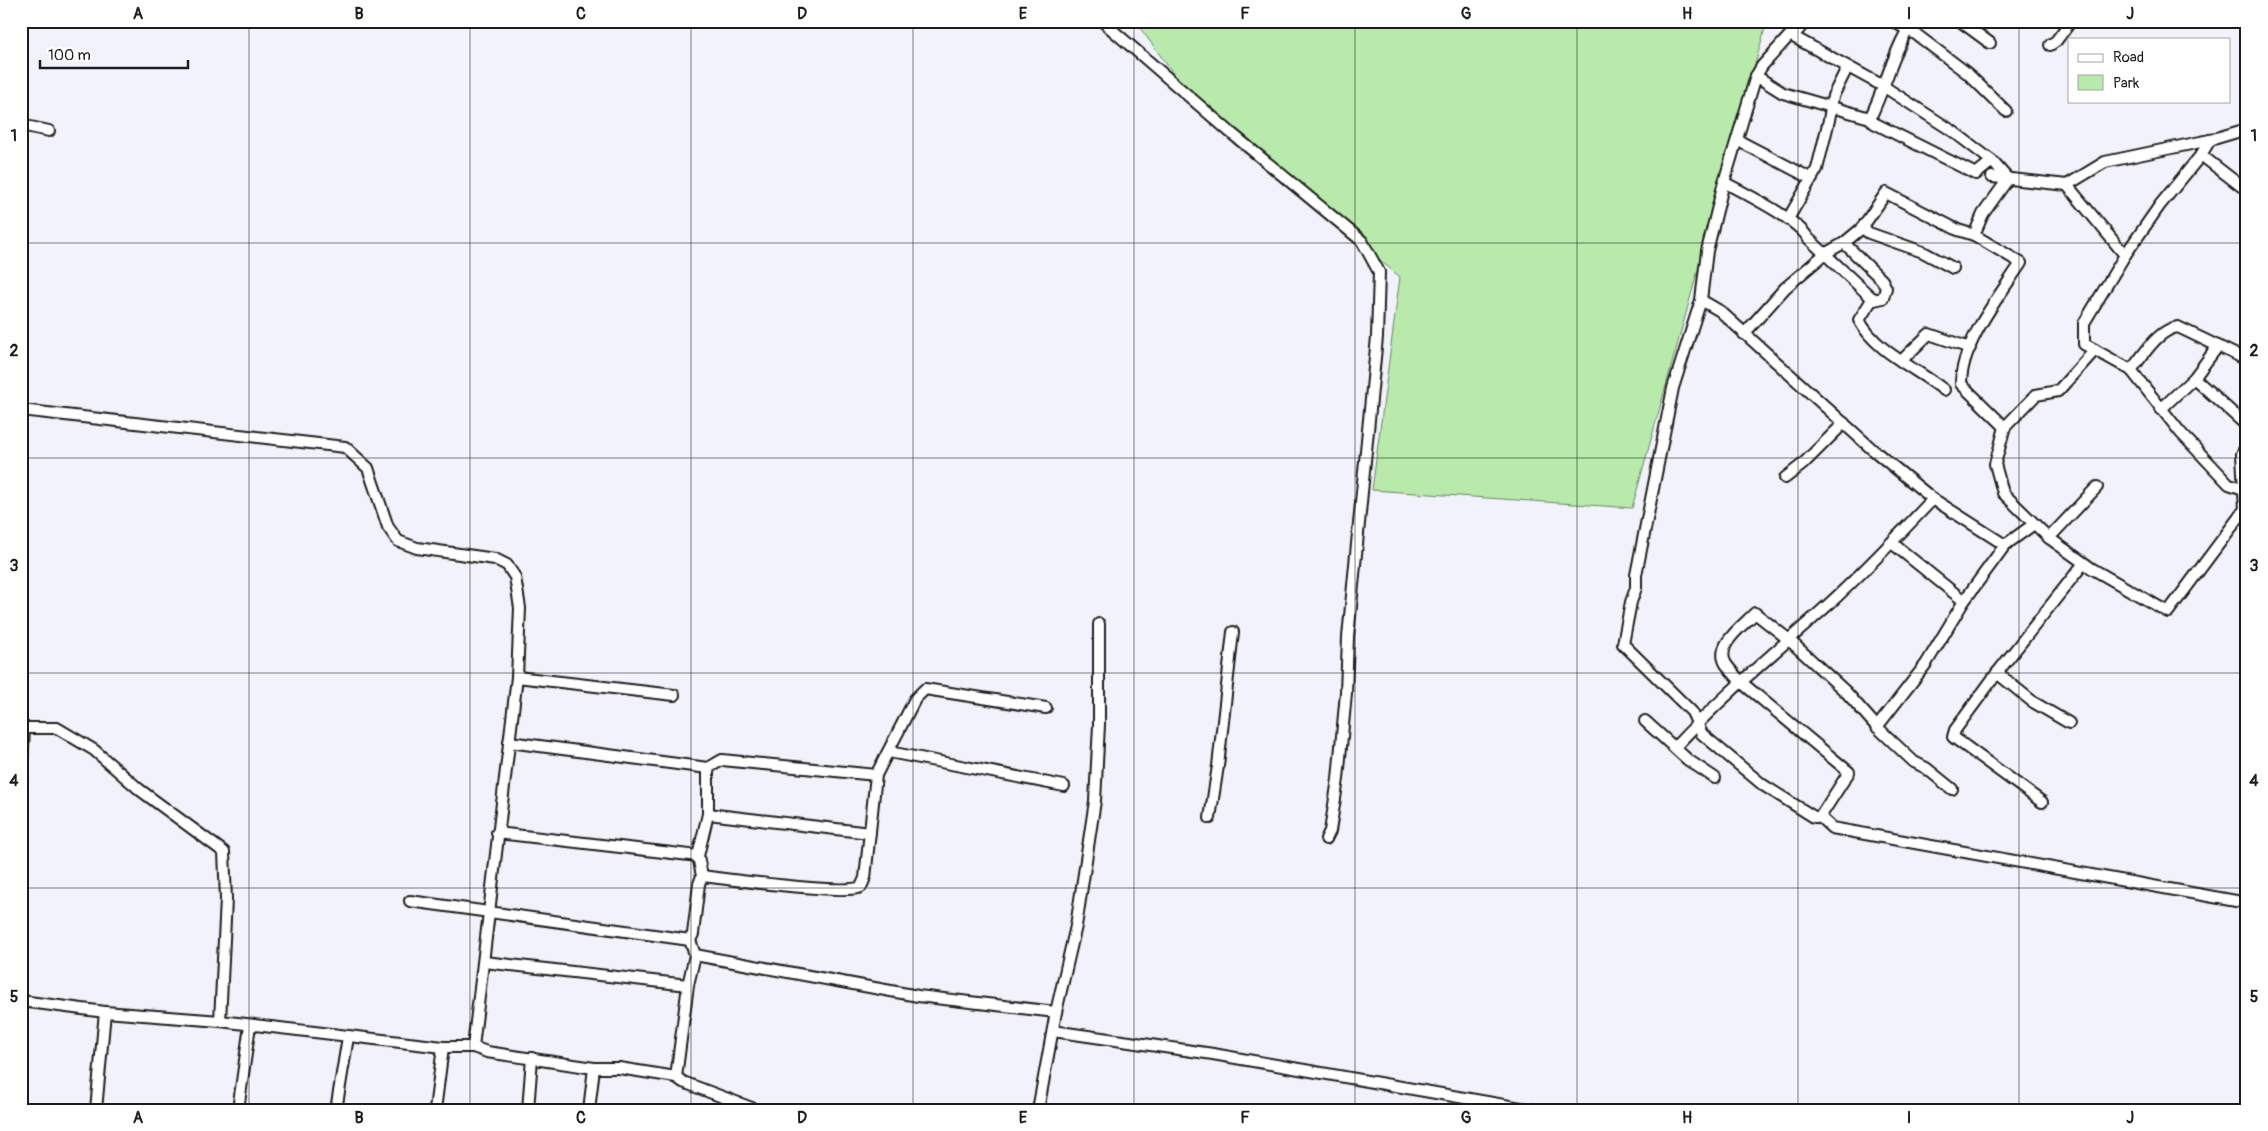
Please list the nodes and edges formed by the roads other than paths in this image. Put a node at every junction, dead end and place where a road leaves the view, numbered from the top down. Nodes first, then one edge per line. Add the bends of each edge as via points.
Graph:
1 (22, 21) edge
2 (1102, 21) edge
3 (1806, 21) edge
4 (1892, 21) edge
5 (1914, 21) edge
6 (1960, 21) edge
7 (2070, 22) edge
8 (21, 26) edge
9 (1907, 31) junction
10 (1794, 35) junction
11 (1990, 43) dead end
12 (2050, 45) dead end
13 (1847, 68) junction
14 (1756, 76) junction
15 (1883, 86) junction
16 (1830, 108) junction
17 (2006, 111) dead end
18 (1870, 118) junction
19 (21, 125) edge
20 (2247, 129) edge
21 (49, 130) dead end
22 (1737, 140) junction
23 (2210, 140) junction
24 (2201, 155) junction
25 (1992, 161) junction
26 (1992, 177) dead end
27 (2008, 178) junction
28 (1812, 179) junction
29 (1724, 182) junction
30 (2067, 185) junction
31 (2247, 187) edge
32 (1788, 219) junction
33 (1862, 228) junction
34 (1974, 235) junction
35 (1844, 243) junction
36 (1826, 253) junction
37 (2125, 255) junction
38 (1953, 268) dead end
39 (1873, 298) junction
40 (1702, 300) junction
41 (1744, 334) junction
42 (2218, 346) junction
43 (1970, 348) junction
44 (2094, 350) junction
45 (2247, 360) edge
46 (1901, 361) junction
47 (2131, 370) junction
48 (2194, 378) junction
49 (1944, 390) dead end
50 (2161, 409) junction
51 (21, 410) edge
52 (1844, 423) junction
53 (2247, 426) edge
54 (2004, 427) junction
55 (2247, 445) edge
56 (1785, 478) dead end
57 (2097, 486) dead end
58 (2244, 489) junction
59 (1933, 499) junction
60 (2246, 509) edge
61 (2034, 524) junction
62 (2049, 538) junction
63 (1892, 543) junction
64 (2005, 544) junction
65 (2084, 563) junction
66 (1964, 601) junction
67 (1099, 624) dead end
68 (1233, 632) dead end
69 (1788, 639) junction
70 (1997, 672) junction
71 (517, 677) junction
72 (1741, 682) junction
73 (674, 695) dead end
74 (1046, 708) dead end
75 (1645, 721) dead end
76 (2069, 723) dead end
77 (1697, 724) junction
78 (1877, 727) junction
79 (23, 728) edge
80 (509, 742) junction
81 (1676, 747) junction
82 (889, 752) junction
83 (708, 768) junction
84 (876, 775) junction
85 (1715, 778) dead end
86 (21, 785) edge
87 (1064, 786) dead end
88 (1952, 789) dead end
89 (2042, 802) dead end
90 (708, 814) junction
91 (1820, 817) junction
92 (1210, 818) dead end
93 (497, 833) junction
94 (870, 833) junction
95 (1326, 839) dead end
96 (698, 856) junction
97 (702, 876) junction
98 (410, 901) dead end
99 (2247, 903) edge
100 (488, 913) junction
101 (690, 940) junction
102 (695, 955) junction
103 (484, 962) junction
104 (688, 985) junction
105 (21, 1001) edge
106 (105, 1012) junction
107 (1056, 1012) junction
108 (220, 1021) junction
109 (250, 1025) junction
110 (1053, 1031) junction
111 (348, 1037) junction
112 (443, 1047) junction
113 (473, 1047) junction
114 (532, 1058) junction
115 (594, 1068) junction
116 (676, 1077) junction
117 (96, 1110) edge
118 (238, 1110) edge
119 (336, 1110) edge
120 (435, 1110) edge
121 (528, 1110) edge
122 (589, 1110) edge
123 (757, 1110) edge
124 (1038, 1110) edge
125 (1533, 1110) edge

1 - 8 street
2 - 95 street via 1362,241 1379,272 1377,337 1348,637 1346,693 1338,778
3 - 10 street
4 - 9 street
5 - 9 street
6 - 11 street
7 - 12 street
9 - 15 street
9 - 17 street via 1967,73
10 - 13 street
10 - 14 street via 1790,34
13 - 15 street
13 - 16 street
14 - 16 street via 1783,92
14 - 22 street
15 - 18 street
15 - 25 street
16 - 18 street
16 - 28 street
18 - 25 street via 1874,123 1976,174
19 - 21 street
20 - 23 street
22 - 28 street
22 - 29 street
23 - 24 street
23 - 30 street via 2105,162
24 - 31 street via 2241,186
24 - 37 street
25 - 27 street
26 - 27 street
27 - 30 street
27 - 34 street via 1983,214
28 - 32 street
29 - 32 street
29 - 40 street via 1707,251
30 - 37 street
32 - 36 street
33 - 34 street via 1886,193
33 - 35 street
33 - 38 street via 1923,252
34 - 43 street via 2021,263
35 - 36 street
35 - 39 street via 1882,280 1886,288 1883,298
36 - 39 street
36 - 41 street via 1785,288
37 - 44 street via 2084,323 2084,344
39 - 46 street via 1859,320 1863,328
40 - 41 street via 1720,311
40 - 77 street via 1673,388 1623,644 1692,712
41 - 52 street
42 - 45 street
42 - 47 street via 2178,327 2171,328 2160,334
42 - 48 street
43 - 46 street via 1929,334
43 - 54 street via 1961,384
44 - 47 street
44 - 54 street via 2058,391 2036,395
46 - 49 street
47 - 50 street
48 - 50 street
48 - 53 street
50 - 58 street via 2229,484
51 - 71 street via 345,447 368,468 388,527 398,541 418,548 495,559 507,565 515,576 520,608
52 - 56 street
52 - 59 street
54 - 61 street via 1994,464 2003,493
55 - 58 street via 2242,454
57 - 62 street
58 - 60 street
59 - 63 street
59 - 64 street
60 - 65 street via 2168,612
61 - 62 street
61 - 64 street
62 - 65 street
63 - 66 street
63 - 69 street
64 - 66 street
65 - 70 street
66 - 78 street via 1926,664
67 - 107 street via 1096,801 1076,926
68 - 92 street
69 - 72 street
69 - 72 street via 1755,613 1728,641 1723,651 1726,664
69 - 78 street via 1846,692
70 - 76 street via 2033,702
70 - 89 street via 1953,737
71 - 73 street
71 - 80 street
72 - 77 street
72 - 91 street via 1849,772
74 - 82 street via 925,689 915,699
75 - 81 street
77 - 81 street
77 - 91 street via 1702,734 1763,785 1814,817
78 - 88 street via 1914,762
79 - 86 street
79 - 108 street via 56,728 94,750 140,790 224,852 226,899
80 - 83 street
80 - 93 street
81 - 85 street via 1688,760
82 - 84 street
82 - 87 street
83 - 84 street via 722,760
83 - 90 street
84 - 94 street
90 - 94 street
90 - 96 street
91 - 99 street via 1832,828
93 - 96 street
93 - 100 street
94 - 97 street via 865,878 861,888 856,890
96 - 97 street
97 - 101 street
98 - 100 street
100 - 101 street
100 - 103 street
101 - 102 street
102 - 104 street
102 - 107 street via 918,996
103 - 104 street
103 - 113 street
104 - 116 street
105 - 106 street
106 - 108 street
106 - 117 street
107 - 110 street
108 - 109 street
109 - 111 street
109 - 118 street
110 - 124 street
110 - 125 street via 1213,1054
111 - 112 street
111 - 119 street
112 - 113 street
112 - 120 street
113 - 114 street
114 - 115 street
114 - 121 street
115 - 116 street via 619,1068
115 - 122 street
116 - 123 street

